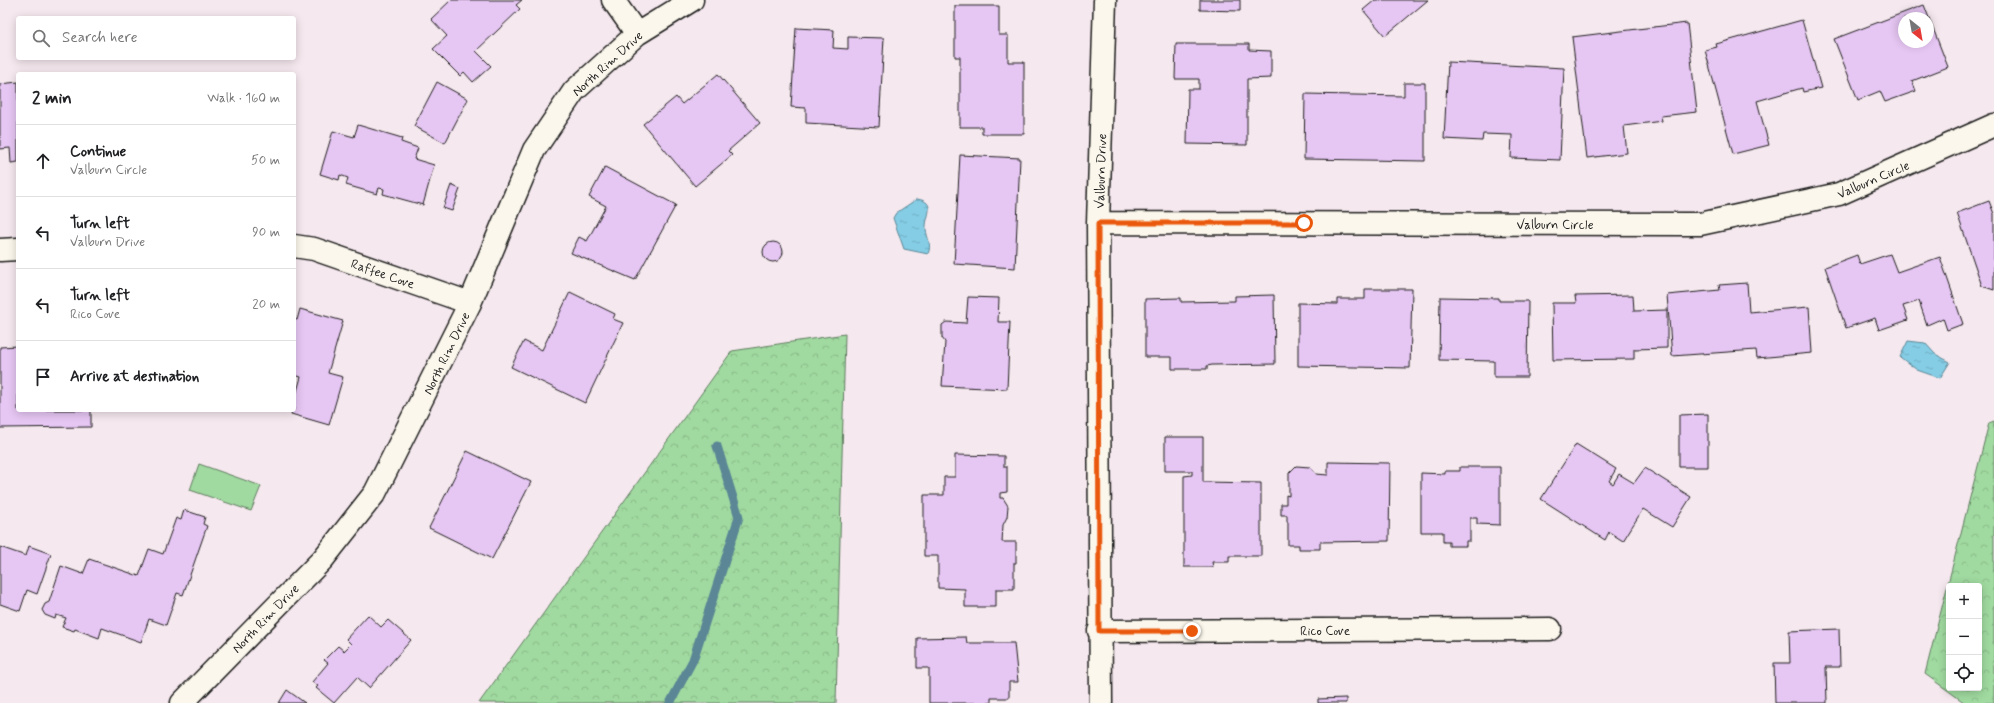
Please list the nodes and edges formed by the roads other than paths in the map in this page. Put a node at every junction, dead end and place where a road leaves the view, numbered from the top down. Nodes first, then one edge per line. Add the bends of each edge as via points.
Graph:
1 (613, 0) edge
2 (692, 0) edge
3 (1105, 0) edge
4 (637, 34) junction
5 (1994, 125) edge
6 (1098, 223) junction
7 (296, 246) edge
8 (16, 249) edge
9 (0, 250) edge
10 (470, 303) junction
11 (1550, 629) dead end
12 (1099, 631) junction
13 (182, 703) edge
14 (1101, 703) edge

1 - 4 street
2 - 4 street, North Rim Drive
3 - 6 street, Valburn Drive
4 - 10 street, North Rim Drive via 574,91 534,150
5 - 6 street, Valburn Circle via 1839,194 1700,224
6 - 12 street, Valburn Drive
7 - 10 street, Raffee Cove via 314,249
8 - 9 street
10 - 13 street, North Rim Drive via 375,493 323,559
11 - 12 street, Rico Cove
12 - 14 street, Valburn Drive

